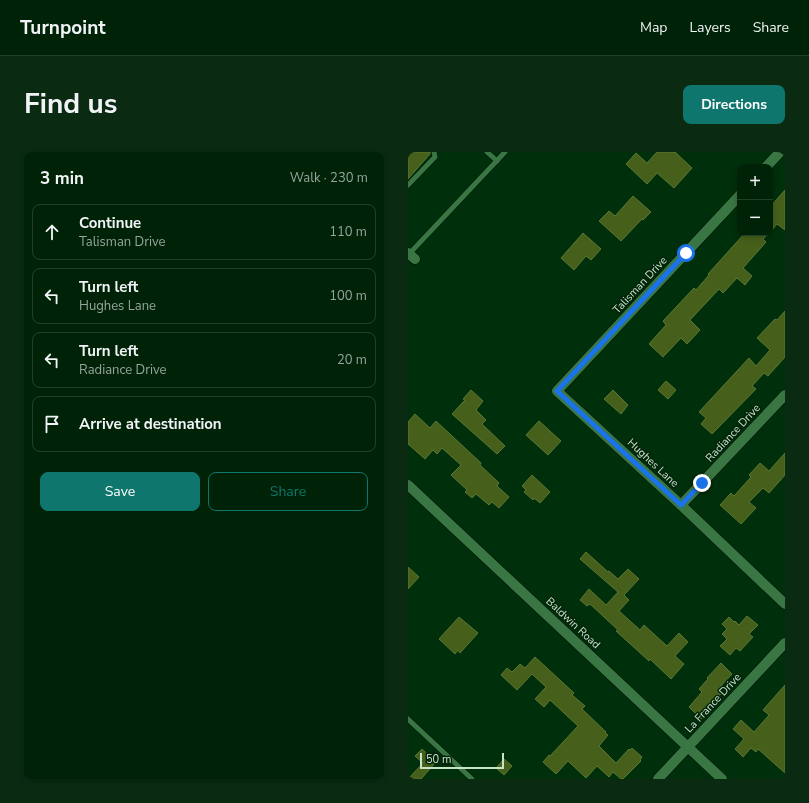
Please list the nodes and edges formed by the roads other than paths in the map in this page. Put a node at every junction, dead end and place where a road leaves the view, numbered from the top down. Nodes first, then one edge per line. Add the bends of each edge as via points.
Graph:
1 (434, 152) edge
2 (487, 152) edge
3 (505, 152) edge
4 (780, 152) edge
5 (497, 161) junction
6 (769, 164) edge
7 (408, 185) edge
8 (737, 198) edge
9 (410, 255) edge
10 (557, 391) joint
11 (785, 395) edge
12 (408, 485) edge
13 (681, 505) junction
14 (785, 604) edge
15 (785, 643) edge
16 (408, 719) edge
17 (688, 747) junction
18 (472, 779) edge
19 (658, 779) edge
20 (722, 779) edge

1 - 7 lane via 435,157
2 - 5 lane
3 - 5 lane
4 - 6 street
5 - 9 lane
8 - 10 street, Talisman Drive
10 - 13 street, Hughes Lane
11 - 13 street, Radiance Drive
12 - 17 street, Baldwin Road
13 - 14 street, Hughes Lane
15 - 17 street, La France Drive
16 - 18 lane
17 - 19 street, La France Drive
17 - 20 street, Baldwin Road

